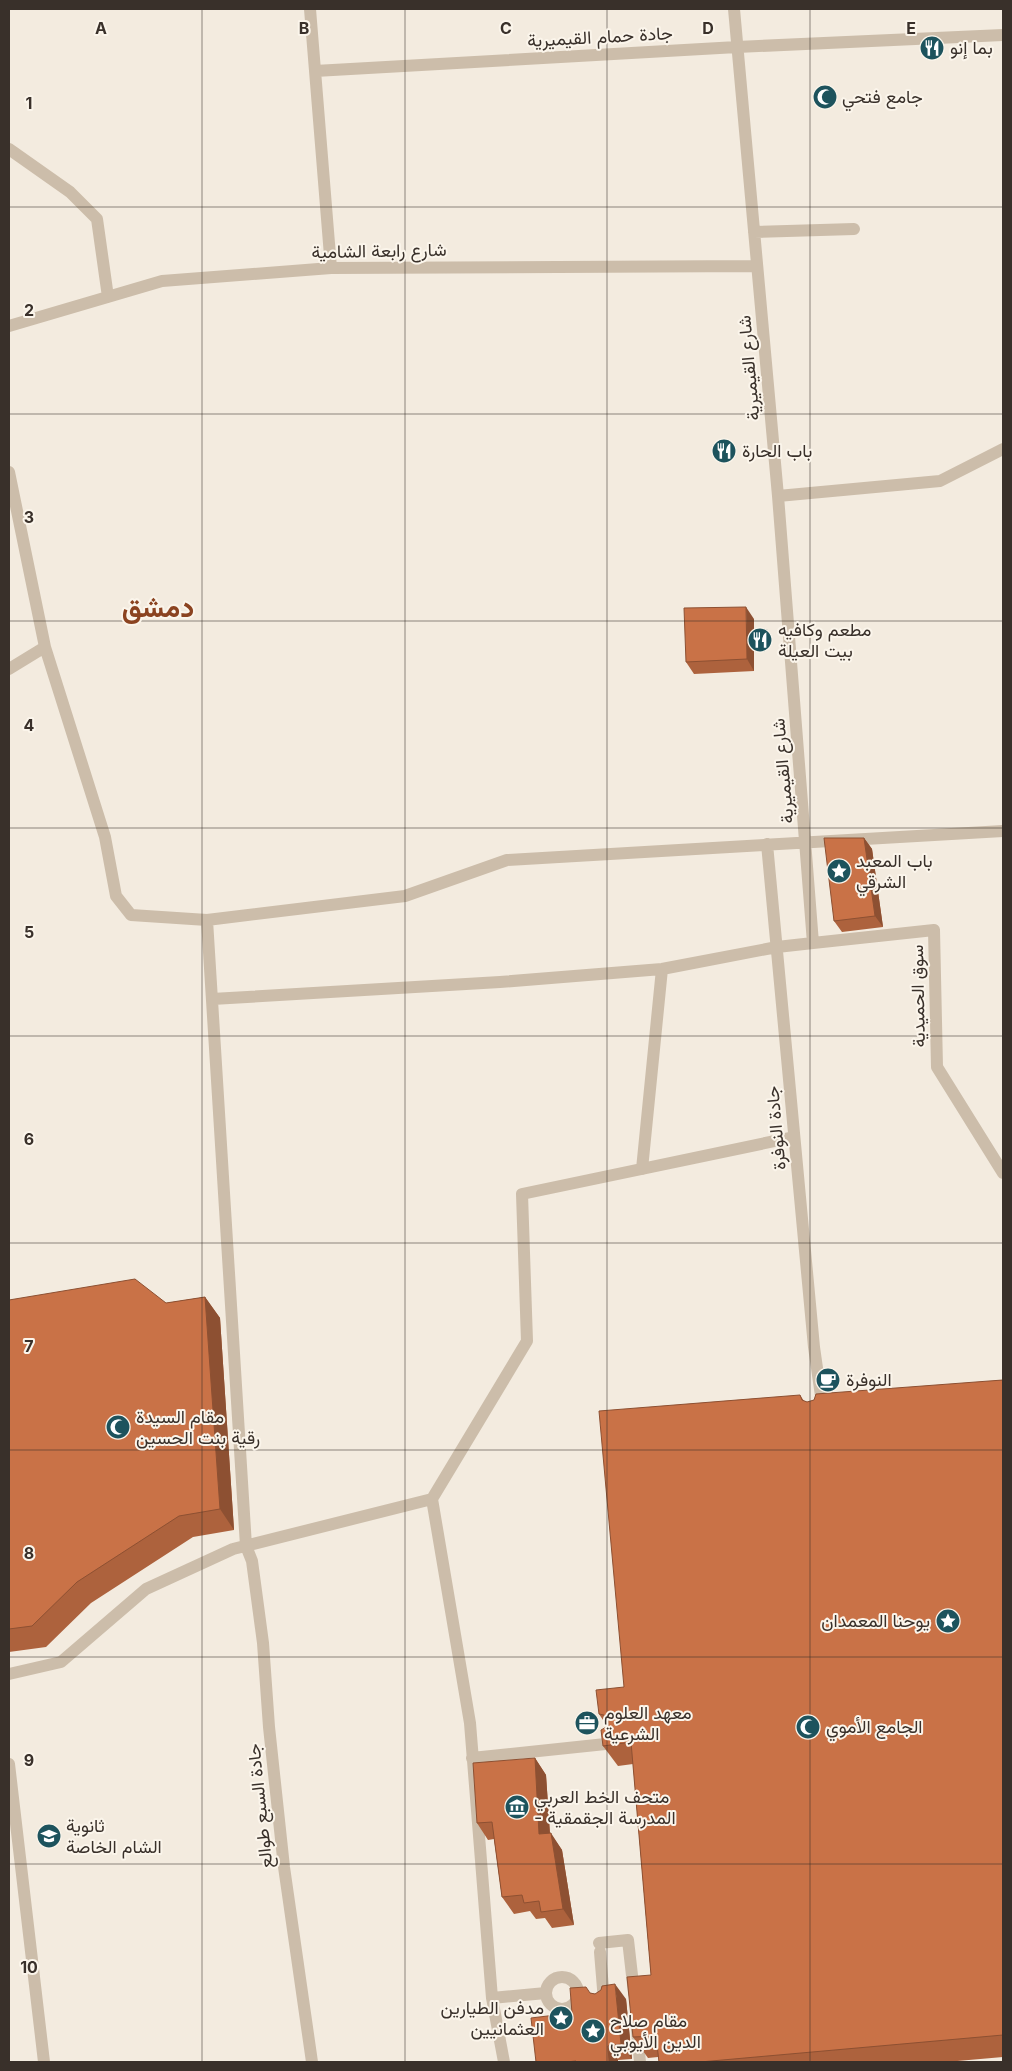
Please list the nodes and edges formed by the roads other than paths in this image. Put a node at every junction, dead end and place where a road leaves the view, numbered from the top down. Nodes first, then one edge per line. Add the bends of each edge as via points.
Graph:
1 (310, 9) edge
2 (734, 9) edge
3 (1003, 35) edge
4 (737, 47) junction
5 (314, 71) junction
6 (9, 149) edge
7 (854, 229) dead end
8 (754, 232) junction
9 (757, 266) junction
10 (331, 268) junction
11 (108, 297) junction
12 (9, 326) edge
13 (1003, 449) edge
14 (9, 472) edge
15 (778, 496) junction
16 (45, 647) junction
17 (9, 669) edge
18 (1003, 831) edge
19 (767, 844) junction
20 (807, 844) junction
21 (207, 920) junction
22 (813, 943) junction
23 (777, 947) junction
24 (662, 969) junction
25 (212, 999) junction
26 (794, 1137) junction
27 (642, 1169) junction
28 (1003, 1173) edge
29 (826, 1410) edge
30 (432, 1499) junction
31 (246, 1546) junction
32 (9, 1674) edge
33 (614, 1742) edge
34 (472, 1758) junction
35 (9, 1764) edge
36 (578, 1991) junction
37 (546, 1993) junction
38 (492, 1998) junction
39 (44, 2062) edge
40 (312, 2062) edge
41 (504, 2062) edge
42 (640, 2062) edge

1 - 5 street
2 - 4 street, شارع القيميرية
3 - 4 street, جادة حمام القيميرية
4 - 5 street, جادة حمام القيميرية
4 - 8 street, شارع القيميرية
5 - 10 street
6 - 11 street via 70,192 97,219
7 - 8 street
8 - 9 street, شارع القيميرية
9 - 10 street, شارع رابعة الشامية
9 - 15 street, شارع القيميرية
10 - 11 street, شارع رابعة الشامية via 162,281
11 - 12 street, شارع رابعة الشامية
13 - 15 street via 940,481
14 - 16 street
15 - 20 street, شارع القيميرية
16 - 17 street
16 - 21 street via 105,837 116,896 131,915
18 - 20 street
19 - 20 street
19 - 21 street via 507,860 405,896
19 - 23 street, جادة النوفرة
20 - 22 street
21 - 25 street, جادة السبع طوالع
22 - 23 street
22 - 28 street, سوق الحميدية via 934,930 937,1066
23 - 24 street
23 - 26 street, جادة النوفرة
24 - 25 street
24 - 27 street
25 - 31 street, جادة السبع طوالع
26 - 27 street
26 - 29 street, جادة النوفرة via 814,1347
27 - 30 street via 522,1194 528,1341
30 - 31 street
30 - 34 street via 470,1723
31 - 32 street via 146,1589 61,1662
31 - 40 street, جادة السبع طوالع via 252,1561 263,1643 284,1867
33 - 34 street
34 - 38 street
35 - 39 street
36 - 37 street via 573,1982 564,1978 550,1983
36 - 37 street via 572,2006 563,2009 553,2006
36 - 42 street via 604,1995 600,1947 628,1940
37 - 38 street
38 - 41 street

